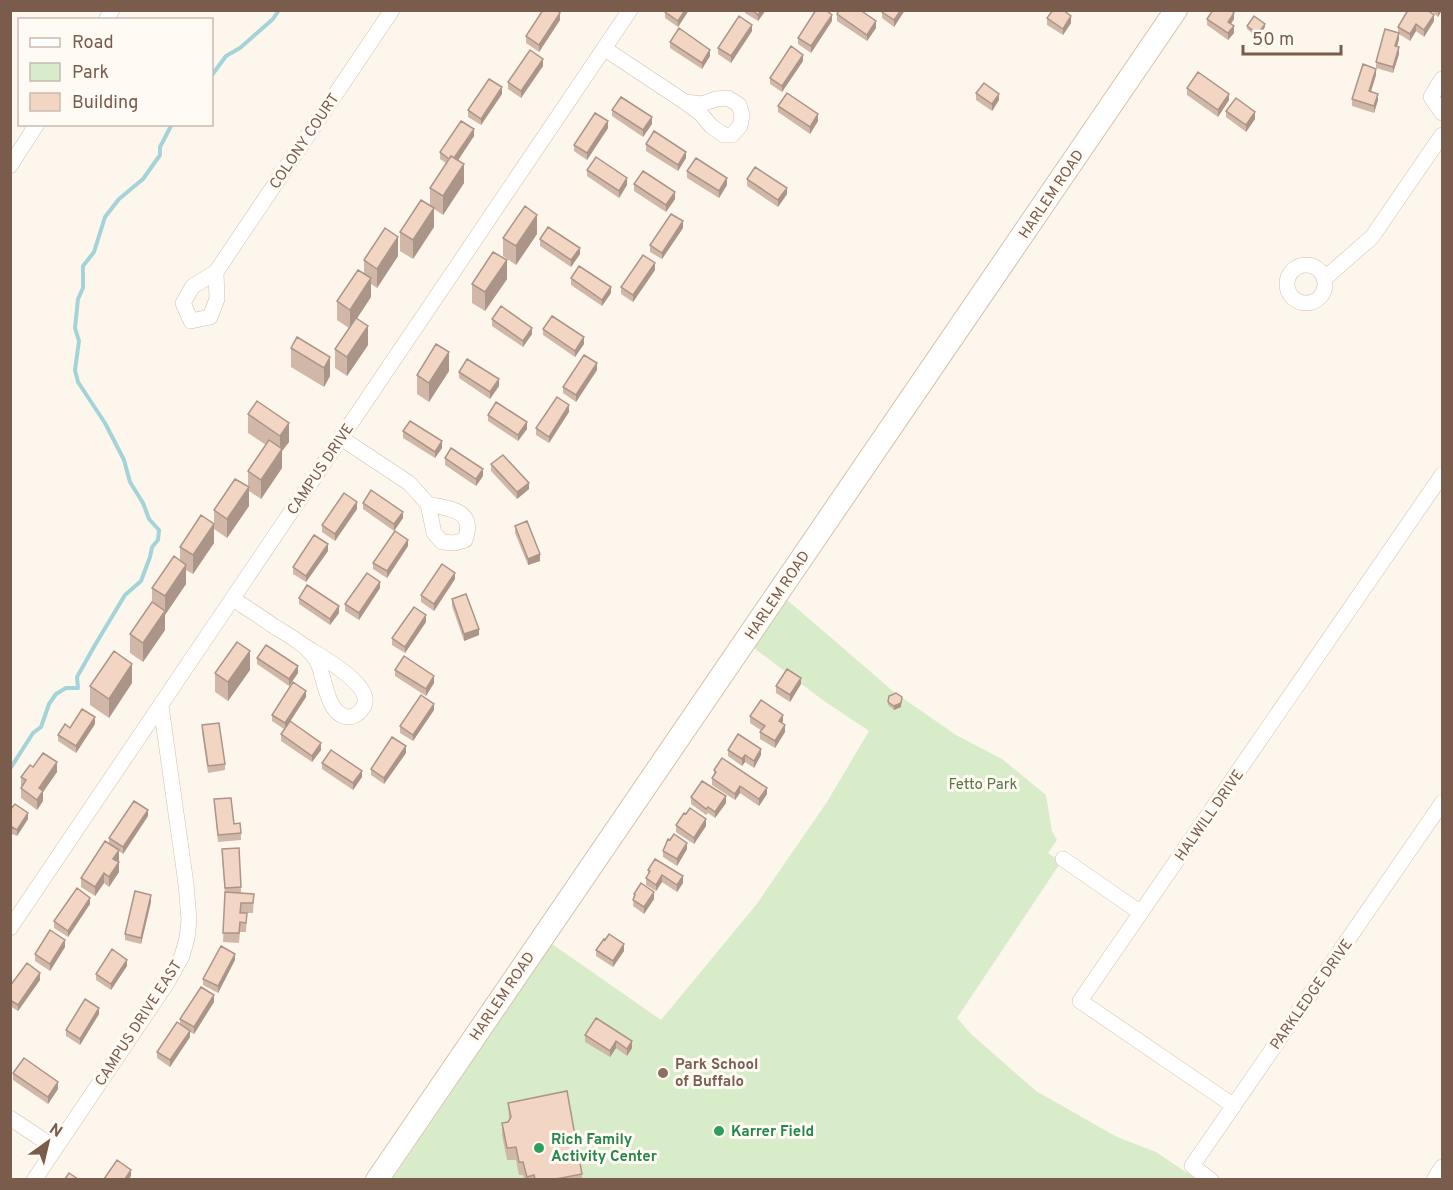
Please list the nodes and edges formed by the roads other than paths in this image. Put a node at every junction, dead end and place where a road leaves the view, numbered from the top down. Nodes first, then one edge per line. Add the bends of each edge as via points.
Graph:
1 (392, 10) edge
2 (630, 10) edge
3 (1176, 10) edge
4 (605, 49) junction
5 (1443, 80) edge
6 (685, 102) dead end
7 (1443, 113) edge
8 (36, 126) edge
9 (1443, 135) edge
10 (10, 166) edge
11 (216, 272) dead end
12 (1324, 279) dead end
13 (341, 438) junction
14 (1443, 475) edge
15 (428, 504) dead end
16 (233, 599) junction
17 (303, 645) junction
18 (161, 706) junction
19 (1443, 802) edge
20 (1063, 859) dead end
21 (1141, 913) junction
22 (10, 928) edge
23 (1234, 1106) junction
24 (10, 1118) edge
25 (55, 1148) junction
26 (1443, 1167) edge
27 (34, 1179) edge
28 (377, 1179) edge
29 (1211, 1179) edge
30 (1434, 1179) edge

1 - 11 street, COLONY COURT
2 - 4 street, CAMPUS DRIVE
3 - 28 main road, HARLEM ROAD
4 - 6 street
4 - 13 street, CAMPUS DRIVE
5 - 7 street via 1431,98
8 - 10 street
9 - 12 street via 1372,237
13 - 15 street via 409,483
13 - 16 street, CAMPUS DRIVE
14 - 21 street, HALWILL DRIVE
16 - 17 street
16 - 18 street, CAMPUS DRIVE
17 - 17 street via 317,662 335,709 350,717 358,714 366,701 358,683
18 - 22 street, CAMPUS DRIVE
18 - 25 street, CAMPUS DRIVE EAST via 186,884 187,938 167,983
19 - 23 street, PARKLEDGE DRIVE
20 - 21 street
21 - 23 street, HALWILL DRIVE via 1080,1001
23 - 29 street, PARKLEDGE DRIVE via 1192,1166
24 - 25 street
25 - 27 street, CAMPUS DRIVE EAST
26 - 30 street

